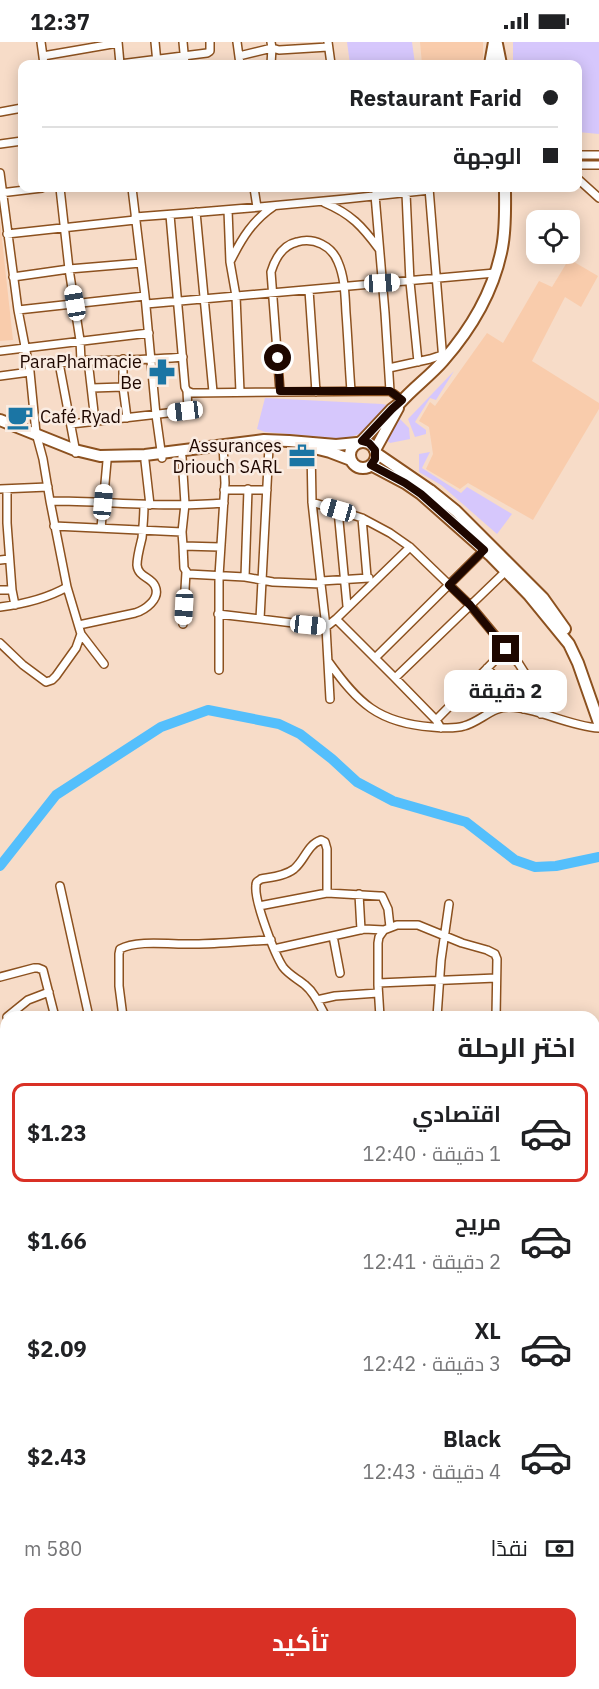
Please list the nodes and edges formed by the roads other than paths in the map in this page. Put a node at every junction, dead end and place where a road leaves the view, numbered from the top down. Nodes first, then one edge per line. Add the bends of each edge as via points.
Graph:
1 (41, 42) edge
2 (118, 42) edge
3 (155, 42) edge
4 (183, 42) edge
5 (210, 42) edge
6 (237, 42) edge
7 (495, 42) edge
8 (328, 44) edge
9 (272, 45) edge
10 (301, 45) edge
11 (238, 56) junction
12 (43, 60) edge
13 (120, 60) edge
14 (157, 60) edge
15 (185, 60) edge
16 (239, 60) edge
17 (271, 60) edge
18 (330, 60) edge
19 (491, 60) edge
20 (500, 60) edge
21 (18, 109) edge
22 (0, 112) edge
23 (18, 142) edge
24 (0, 144) edge
25 (582, 155) edge
26 (599, 155) edge
27 (582, 165) edge
28 (599, 165) edge
29 (0, 173) edge
30 (582, 183) edge
31 (18, 191) edge
32 (60, 192) edge
33 (132, 192) edge
34 (255, 192) edge
35 (412, 192) edge
36 (430, 192) edge
37 (505, 192) edge
38 (1, 193) edge
39 (406, 193) junction
40 (375, 195) junction
41 (599, 198) edge
42 (323, 202) junction
43 (276, 205) junction
44 (257, 207) junction
45 (228, 210) junction
46 (196, 212) junction
47 (170, 214) junction
48 (135, 219) junction
49 (64, 227) junction
50 (7, 234) junction
51 (379, 249) junction
52 (230, 262) junction
53 (141, 263) junction
54 (69, 269) junction
55 (495, 273) junction
56 (13, 277) junction
57 (437, 279) junction
58 (410, 282) junction
59 (382, 283) junction
60 (344, 287) junction
61 (309, 290) junction
62 (273, 293) junction
63 (236, 296) junction
64 (204, 299) junction
65 (146, 300) junction
66 (177, 301) junction
67 (75, 303) junction
68 (18, 310) junction
69 (149, 333) junction
70 (80, 340) junction
71 (24, 348) junction
72 (0, 351) edge
73 (183, 357) junction
74 (442, 358) junction
75 (123, 359) junction
76 (152, 360) junction
77 (84, 361) junction
78 (418, 362) junction
79 (389, 368) junction
80 (30, 372) junction
81 (0, 376) edge
82 (123, 387) junction
83 (92, 388) junction
84 (187, 391) junction
85 (280, 391) junction
86 (351, 391) junction
87 (390, 391) junction
88 (213, 392) junction
89 (240, 392) junction
90 (316, 392) junction
91 (401, 401) junction
92 (156, 415) junction
93 (127, 418) junction
94 (0, 420) edge
95 (95, 421) junction
96 (71, 424) junction
97 (0, 427) edge
98 (37, 438) junction
99 (360, 442) junction
100 (269, 447) junction
101 (311, 447) junction
102 (224, 448) junction
103 (376, 451) junction
104 (76, 452) junction
105 (162, 455) junction
106 (182, 457) junction
107 (351, 460) junction
108 (107, 461) junction
109 (145, 461) junction
110 (371, 465) junction
111 (48, 487) junction
112 (3, 489) edge
113 (248, 489) junction
114 (224, 490) junction
115 (267, 490) junction
116 (50, 501) junction
117 (103, 502) junction
118 (312, 502) junction
119 (224, 503) junction
120 (185, 504) junction
121 (147, 505) junction
122 (338, 510) junction
123 (362, 518) junction
124 (4, 524) edge
125 (54, 526) junction
126 (101, 528) junction
127 (143, 531) junction
128 (182, 532) junction
129 (183, 546) junction
130 (220, 547) junction
131 (410, 547) junction
132 (484, 550) junction
133 (9, 559) junction
134 (0, 560) edge
135 (506, 571) junction
136 (186, 572) junction
137 (219, 576) junction
138 (245, 577) junction
139 (345, 579) junction
140 (371, 579) junction
141 (261, 581) junction
142 (321, 583) junction
143 (449, 585) junction
144 (67, 587) junction
145 (0, 590) edge
146 (12, 590) junction
147 (15, 605) junction
148 (470, 605) junction
149 (347, 606) junction
150 (0, 607) edge
151 (218, 614) junction
152 (260, 619) junction
153 (336, 619) junction
154 (183, 624) dead end
155 (79, 625) junction
156 (326, 627) junction
157 (81, 634) junction
158 (0, 643) edge
159 (506, 649) junction
160 (375, 658) junction
161 (328, 661) junction
162 (104, 664) dead end
163 (488, 668) junction
164 (219, 670) dead end
165 (395, 678) junction
166 (470, 685) junction
167 (330, 699) dead end
168 (599, 702) edge
169 (524, 709) junction
170 (494, 710) junction
171 (541, 714) junction
172 (436, 720) junction
173 (599, 723) edge
174 (441, 728) junction
175 (599, 728) edge
176 (60, 886) dead end
177 (327, 893) junction
178 (359, 894) junction
179 (449, 904) dead end
180 (260, 906) junction
181 (387, 929) junction
182 (361, 930) junction
183 (333, 936) junction
184 (444, 936) junction
185 (271, 940) junction
186 (274, 949) junction
187 (340, 973) dead end
188 (0, 977) edge
189 (496, 978) junction
190 (438, 980) junction
191 (378, 983) junction
192 (49, 992) junction
193 (378, 993) junction
194 (317, 1000) junction
195 (14, 1011) edge
196 (54, 1011) edge
197 (88, 1011) edge
198 (122, 1011) edge
199 (323, 1011) edge
200 (380, 1011) edge
201 (437, 1011) edge
202 (496, 1011) edge

1 - 12 street
2 - 12 street
2 - 13 street
3 - 14 street
4 - 15 street
5 - 15 street via 210,51
6 - 11 street
7 - 19 main road
7 - 20 main road
8 - 10 street
8 - 18 street
9 - 10 street via 282,51
9 - 11 street
9 - 17 street
11 - 16 street
21 - 22 street
23 - 24 street
25 - 26 street
27 - 28 street
29 - 38 street
30 - 41 street
31 - 38 street
32 - 49 street
33 - 48 street
34 - 44 street
35 - 39 street
36 - 57 street
37 - 55 main road via 504,234
38 - 50 street
39 - 40 street
39 - 58 street
40 - 42 street via 352,195
40 - 51 street
42 - 43 street
42 - 51 street via 359,223
43 - 44 street
43 - 52 street via 257,219
44 - 45 street
45 - 46 street
45 - 52 street
46 - 47 street
46 - 64 street
47 - 48 street
47 - 66 street
48 - 49 street
48 - 53 street
49 - 50 street
49 - 54 street
50 - 56 street
51 - 59 street
52 - 63 street
53 - 54 street
53 - 65 street
54 - 56 street
54 - 67 street
55 - 57 street
55 - 74 main road via 471,324
56 - 68 street
57 - 58 street
57 - 74 street
58 - 59 street
58 - 78 street
59 - 60 street
59 - 79 street
60 - 61 street
60 - 62 street via 339,263 330,249 305,240 280,253 271,272
60 - 86 street
61 - 62 street
61 - 90 street
62 - 63 street
62 - 85 street
63 - 64 street
63 - 89 street
64 - 66 street
64 - 88 street
65 - 66 street
65 - 67 street
65 - 69 street
66 - 73 street
67 - 68 street
67 - 70 street
68 - 71 street
69 - 70 street
69 - 76 street
70 - 71 street
70 - 77 street
71 - 72 street
71 - 80 street
73 - 76 street
73 - 84 street
74 - 78 street
74 - 91 main road
75 - 76 street
75 - 77 street
75 - 82 street
76 - 92 street
77 - 83 street
77 - 96 street via 60,363
78 - 79 street
79 - 87 street
80 - 81 street
80 - 98 street
82 - 83 street
82 - 93 street
83 - 95 street
84 - 88 street
84 - 92 street via 188,409
85 - 89 street
85 - 90 street
86 - 87 street
86 - 90 street
87 - 91 street
88 - 89 street
91 - 99 main road
91 - 103 main road
92 - 93 street
92 - 105 street
93 - 95 street
94 - 98 main road
95 - 96 street
96 - 104 street
97 - 98 main road
98 - 104 main road
98 - 111 street
99 - 102 main road via 336,445 264,440
99 - 103 main road via 369,443
99 - 107 main road via 352,446
100 - 101 main road
100 - 102 main road
100 - 115 street
101 - 107 main road
101 - 118 street
102 - 105 main road
102 - 106 main road
102 - 114 street
103 - 110 main road
103 - 168 main road via 456,511 543,598 572,639
104 - 105 main road via 100,456
104 - 108 main road via 92,460
105 - 106 main road
105 - 109 main road
106 - 120 street
107 - 110 main road via 360,468
108 - 109 main road
108 - 117 street
109 - 121 street
110 - 132 main road via 421,494
111 - 112 street
111 - 116 street
112 - 124 street
113 - 114 street
113 - 115 street
113 - 138 street
114 - 119 street
115 - 141 street
116 - 117 street
116 - 125 street
117 - 121 street
117 - 126 street
118 - 122 street
118 - 142 street
119 - 120 street
119 - 130 street
120 - 121 street
120 - 128 street
121 - 127 street
122 - 123 street
122 - 139 street
123 - 131 street
123 - 140 street
124 - 133 street
125 - 126 street
125 - 144 street
126 - 127 street
127 - 128 street
127 - 155 street via 138,568 155,585 153,601 143,611
128 - 129 street
129 - 130 street
129 - 136 street
130 - 137 street
131 - 140 street
131 - 143 street
132 - 135 main road
132 - 143 street
133 - 134 street
133 - 146 street
135 - 148 street
135 - 173 main road via 569,644
136 - 137 street
136 - 154 street
137 - 138 street
137 - 151 street
138 - 141 street
139 - 140 street
139 - 142 street
139 - 149 street
140 - 149 street
141 - 142 street
141 - 152 street
142 - 156 street
143 - 148 street
143 - 160 street
144 - 147 street via 52,596
144 - 155 street
145 - 146 street
146 - 147 street
147 - 150 street
148 - 159 street
148 - 165 street
149 - 153 street
151 - 152 street
151 - 164 street
152 - 156 street
153 - 156 street
153 - 160 street
155 - 157 street
156 - 161 street
157 - 158 street via 56,676 46,682
157 - 162 street
159 - 163 street
159 - 171 street via 526,675
160 - 165 street
161 - 167 street
161 - 174 street via 369,708 405,723
163 - 166 street
163 - 169 street
165 - 172 street
166 - 170 street
166 - 172 street
169 - 170 street via 507,706
169 - 171 street
170 - 174 street via 466,725
171 - 175 street
172 - 174 street
176 - 197 street
177 - 178 street
177 - 180 street
177 - 180 street via 327,849 321,840 310,846 292,870 255,884
178 - 181 street via 382,896 388,909
178 - 182 street
179 - 184 street
180 - 185 street
181 - 182 street
181 - 184 street via 418,925
181 - 191 street via 379,937
182 - 183 street
183 - 186 street
183 - 187 street
184 - 189 street via 495,954
184 - 190 street
185 - 186 street
185 - 198 street via 123,947 119,954
186 - 194 street via 284,967
188 - 192 street via 41,968
189 - 190 street
189 - 202 street
190 - 191 street
190 - 201 street
191 - 193 street
192 - 195 street via 28,1000
192 - 196 street
193 - 194 street
193 - 200 street
194 - 199 street

